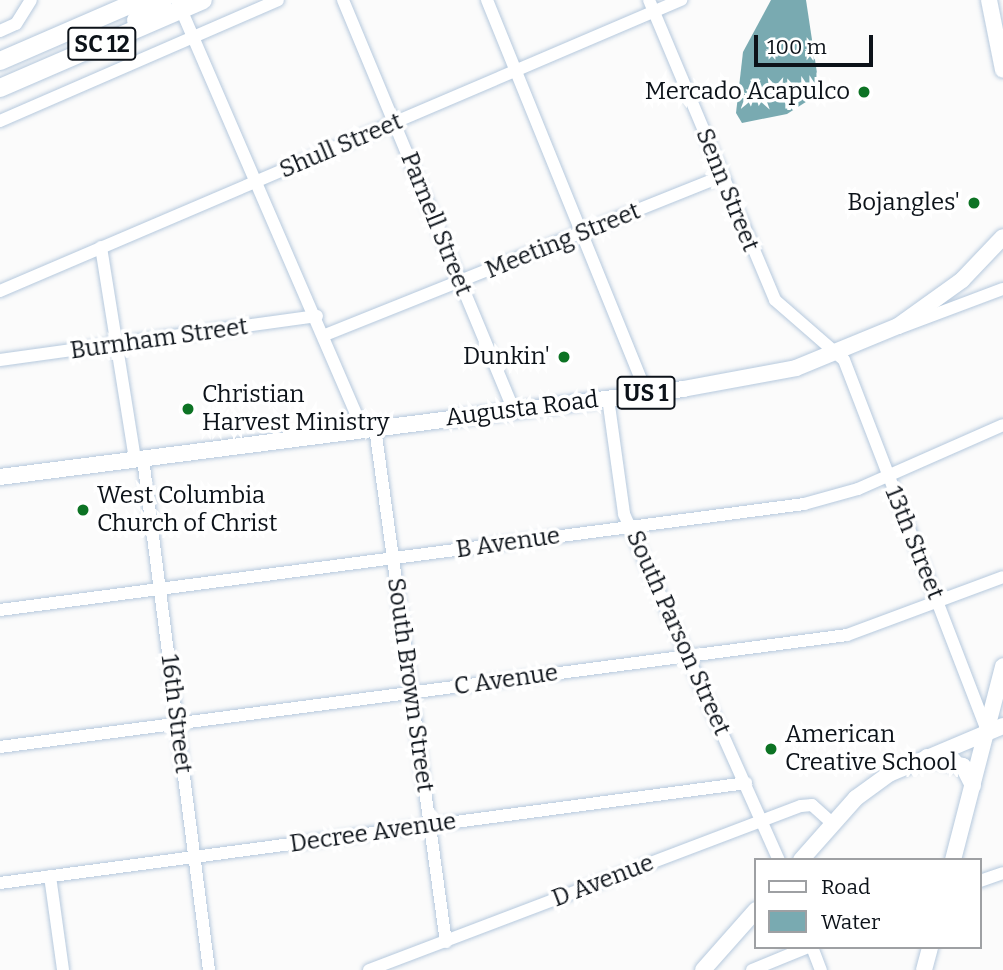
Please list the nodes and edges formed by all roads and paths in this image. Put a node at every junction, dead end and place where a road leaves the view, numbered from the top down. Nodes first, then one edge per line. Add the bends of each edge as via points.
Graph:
1 (31, 0) edge
2 (141, 0) edge
3 (164, 0) edge
4 (203, 0) edge
5 (278, 0) edge
6 (344, 0) edge
7 (487, 0) edge
8 (681, 0) edge
9 (989, 0) edge
10 (180, 3) edge
11 (651, 6) edge
12 (0, 31) edge
13 (192, 37) junction
14 (72, 57) junction
15 (0, 61) edge
16 (1003, 70) edge
17 (516, 72) junction
18 (0, 88) edge
19 (0, 121) edge
20 (395, 123) junction
21 (721, 177) junction
22 (257, 181) junction
23 (582, 234) junction
24 (1003, 237) edge
25 (101, 247) junction
26 (460, 282) junction
27 (1003, 289) edge
28 (0, 291) edge
29 (946, 293) junction
30 (970, 302) junction
31 (317, 316) junction
32 (888, 331) junction
33 (325, 335) junction
34 (117, 345) junction
35 (839, 354) junction
36 (0, 360) edge
37 (646, 393) junction
38 (608, 397) junction
39 (514, 410) junction
40 (1003, 425) edge
41 (369, 429) junction
42 (139, 459) junction
43 (0, 477) edge
44 (887, 477) junction
45 (630, 527) junction
46 (392, 559) junction
47 (1003, 577) edge
48 (160, 588) junction
49 (939, 604) junction
50 (0, 610) edge
51 (688, 655) junction
52 (1002, 679) edge
53 (411, 693) junction
54 (177, 725) junction
55 (995, 729) edge
56 (0, 747) edge
57 (925, 757) junction
58 (746, 783) junction
59 (973, 786) junction
60 (762, 820) junction
61 (832, 823) junction
62 (429, 825) junction
63 (194, 856) junction
64 (778, 858) edge
65 (803, 858) edge
66 (954, 858) edge
67 (1003, 873) edge
68 (50, 876) junction
69 (982, 880) edge
70 (0, 883) edge
71 (754, 912) edge
72 (446, 942) junction
73 (805, 949) edge
74 (811, 949) edge
75 (929, 949) edge
76 (63, 970) edge
77 (209, 970) edge
78 (369, 970) edge
79 (704, 970) edge
80 (752, 970) edge
81 (821, 970) edge
82 (924, 970) edge

1 - 12 street via 16,24
2 - 15 highway, SC 12
3 - 14 highway
4 - 10 highway, SC 12
5 - 13 street
6 - 20 street, Parnell Street
7 - 17 street
8 - 11 street, Shull Street
9 - 16 main road
10 - 13 street, South Brown Street
10 - 14 highway, SC 12
11 - 17 street, Shull Street
11 - 21 street, Senn Street
13 - 19 street
13 - 22 street, South Brown Street
14 - 18 highway, SC 12
17 - 20 street, Shull Street
17 - 23 street
20 - 22 street, Shull Street
20 - 26 street, Parnell Street
21 - 23 street, Meeting Street
21 - 35 street, Senn Street via 775,300
22 - 25 street, Shull Street
22 - 31 street, South Brown Street
23 - 26 street, Meeting Street
23 - 37 street
24 - 29 main road, Augusta Road / US 1
25 - 28 street, Shull Street
25 - 34 street, 16th Street
26 - 33 street, Meeting Street
26 - 39 street, Parnell Street
27 - 30 street
29 - 30 street
29 - 32 main road, Augusta Road / US 1
30 - 32 street
31 - 33 street, South Brown Street
31 - 34 street, Burnham Street
32 - 35 main road, Augusta Road / US 1
33 - 41 street, South Brown Street
34 - 36 street, Burnham Street
34 - 42 street, 16th Street
35 - 37 main road, Augusta Road / US 1 via 762,376
35 - 44 street, 13th Street
37 - 38 main road, Augusta Road / US 1
38 - 39 main road, Augusta Road / US 1
38 - 45 street, South Parson Street
39 - 41 main road, Augusta Road / US 1
40 - 44 street, B Avenue
41 - 42 main road, Augusta Road / US 1
41 - 46 street, South Brown Street
42 - 43 main road, Augusta Road / US 1
42 - 48 street, 16th Street
44 - 45 street, B Avenue via 804,504
44 - 49 street, 13th Street
45 - 46 street, B Avenue
45 - 51 street, South Parson Street
46 - 48 street, B Avenue
46 - 53 street, South Brown Street
47 - 49 street, C Avenue
48 - 50 street, B Avenue
48 - 54 street, 16th Street
49 - 51 street, C Avenue via 856,634
49 - 55 street, 13th Street
51 - 53 street, C Avenue
51 - 58 street, South Parson Street
52 - 55 main road
53 - 54 street, C Avenue
53 - 62 street, South Brown Street
54 - 56 street, C Avenue
54 - 63 street, 16th Street
55 - 57 main road
55 - 59 main road
57 - 59 main road via 963,766
57 - 61 main road via 888,774
58 - 60 street, South Parson Street
58 - 62 street, Decree Avenue
59 - 66 main road
60 - 61 street, D Avenue via 812,805
60 - 64 street, South Parson Street
60 - 72 street, D Avenue
61 - 65 main road
62 - 63 street, Decree Avenue
62 - 72 street, South Brown Street
63 - 68 street, Decree Avenue
63 - 77 street, 16th Street
67 - 69 street
68 - 70 street, Decree Avenue
68 - 76 street
71 - 79 main road
72 - 78 street, D Avenue
73 - 80 street
74 - 81 street
75 - 82 main road

